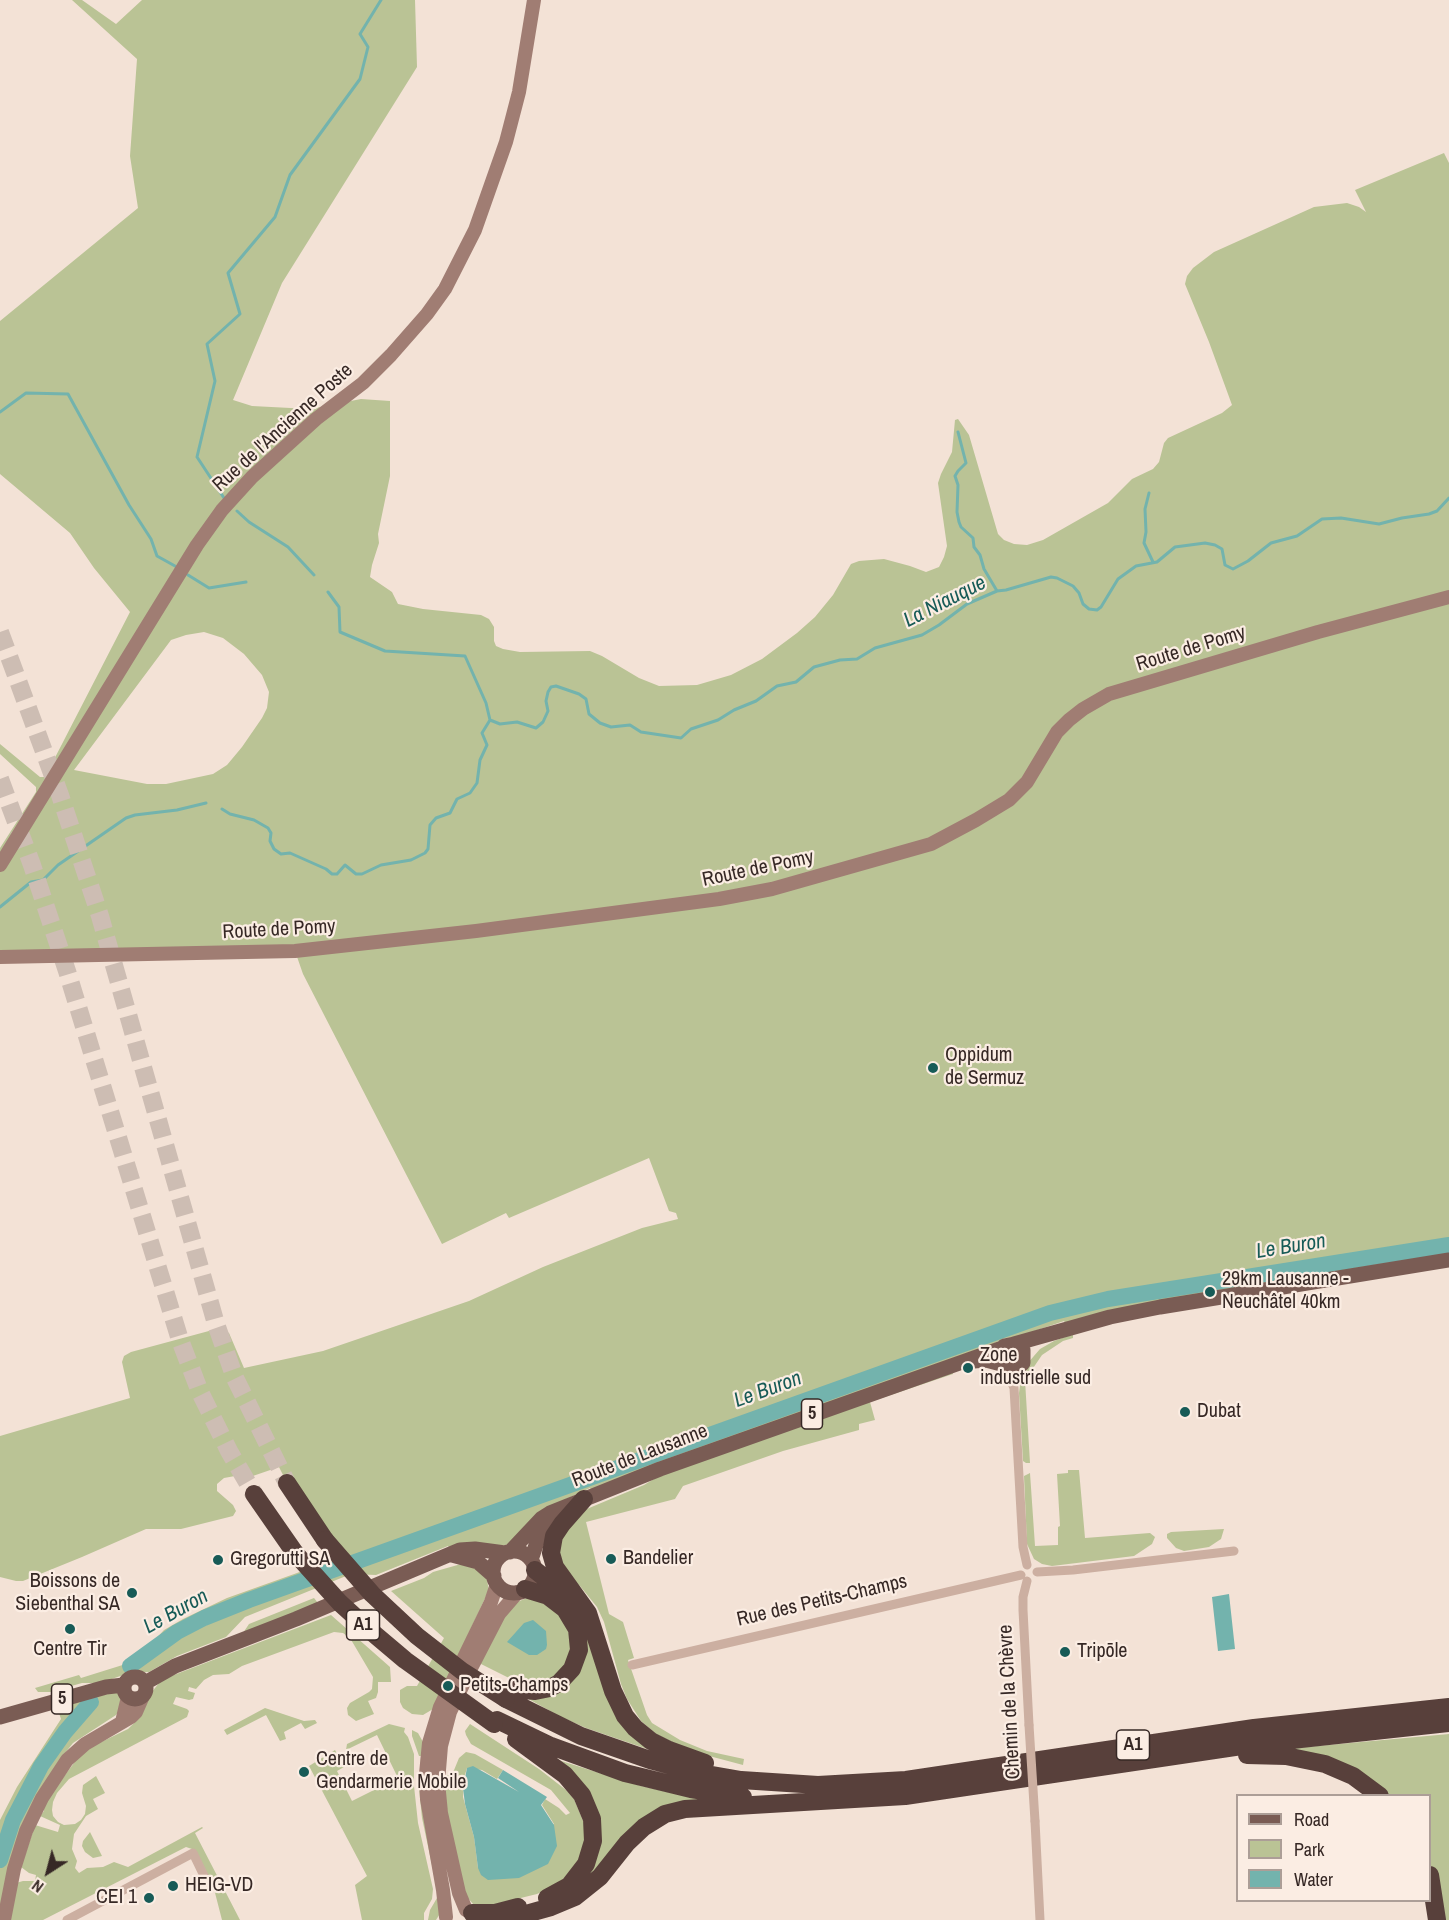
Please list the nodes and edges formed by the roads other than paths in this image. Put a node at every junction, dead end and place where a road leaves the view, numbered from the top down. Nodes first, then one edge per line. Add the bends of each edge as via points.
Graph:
1 (534, 0) edge
2 (1449, 597) edge
3 (0, 865) edge
4 (0, 957) edge
5 (1449, 1260) edge
6 (1067, 1330) junction
7 (1008, 1346) junction
8 (965, 1361) junction
9 (1013, 1365) junction
10 (1014, 1389) junction
11 (286, 1483) tunnel mouth
12 (254, 1494) tunnel mouth
13 (577, 1503) junction
14 (1234, 1551) dead end
15 (508, 1552) junction
16 (450, 1555) junction
17 (1027, 1564) junction
18 (533, 1565) junction
19 (1037, 1572) junction
20 (1024, 1578) junction
21 (496, 1580) junction
22 (522, 1591) junction
23 (584, 1608) junction
24 (632, 1665) dead end
25 (135, 1690) junction
26 (510, 1694) junction
27 (1449, 1707) edge
28 (0, 1717) edge
29 (496, 1722) junction
30 (1449, 1723) edge
31 (1173, 1755) junction
32 (818, 1785) junction
33 (1377, 1794) edge
34 (840, 1801) junction
35 (1431, 1881) edge
36 (207, 1882) dead end
37 (472, 1914) edge
38 (445, 1918) edge
39 (4, 1920) edge
40 (67, 1920) edge
41 (505, 1920) edge
42 (1040, 1920) edge
43 (1437, 1920) edge

1 - 3 street, Rue de l'Ancienne Poste via 519,92 506,142 475,230 445,289 428,314 363,383 316,419 222,510
2 - 4 street, Route de Pomy via 1109,694 1069,720 1027,782 1009,800 976,820 925,846 772,889 719,899 295,951
5 - 6 main road, Route de Lausanne / 5 via 1160,1307
6 - 7 main road, Route de Lausanne / 5
6 - 9 main road, Route de Lausanne / 5
7 - 8 main road, Route de Lausanne / 5
7 - 9 main road via 999,1354
7 - 9 main road via 1023,1350
8 - 9 main road, Route de Lausanne / 5
8 - 13 main road, Route de Lausanne / 5 via 688,1459
9 - 10 street
9 - 10 street
10 - 17 street
11 - 26 highway, A1, bridge via 325,1540 372,1594 417,1636
12 - 29 highway, A1, bridge via 295,1553 361,1623 405,1660
13 - 15 main road, Route de Lausanne / 5 via 542,1518
13 - 18 main road, Route de Lausanne / 5 via 543,1533 537,1542
13 - 23 highway via 559,1527 551,1548 555,1567
14 - 19 street
15 - 16 main road, 5 via 469,1549
15 - 18 main road via 522,1553
15 - 21 main road via 495,1564
16 - 21 main road via 478,1562
16 - 25 main road, 5 via 175,1666
17 - 19 street
17 - 20 street via 1022,1568
18 - 22 main road via 534,1579
18 - 23 highway via 546,1580
19 - 20 street via 1033,1580
20 - 24 street, Rue des Petits-Champs
20 - 42 street, Chemin de la Chèvre, bridge
21 - 22 main road via 505,1590
21 - 38 street via 491,1602 440,1707 429,1743 427,1799
22 - 26 highway via 548,1596 565,1609 578,1629 579,1650 572,1669 559,1683 546,1689
22 - 37 street via 499,1614 450,1712 441,1746 441,1813 456,1881
23 - 32 highway via 618,1704 648,1739 707,1764
25 - 28 main road, 5 via 106,1687
25 - 39 street via 122,1722 77,1751 59,1770 42,1798 23,1840
26 - 32 highway, A1 via 581,1737 650,1760 741,1780
27 - 32 highway, A1 via 1230,1732 906,1780
29 - 34 highway, A1 via 573,1755 666,1784 752,1798
29 - 37 highway via 575,1786 588,1806 593,1841 582,1871 558,1893 505,1911
30 - 31 highway, A1
31 - 33 highway via 1277,1755 1306,1759 1344,1772
31 - 34 highway, A1 via 929,1793
34 - 41 highway via 692,1808 665,1814 639,1831 582,1893
35 - 43 highway
36 - 40 street via 193,1853
37 - 38 street via 457,1910

